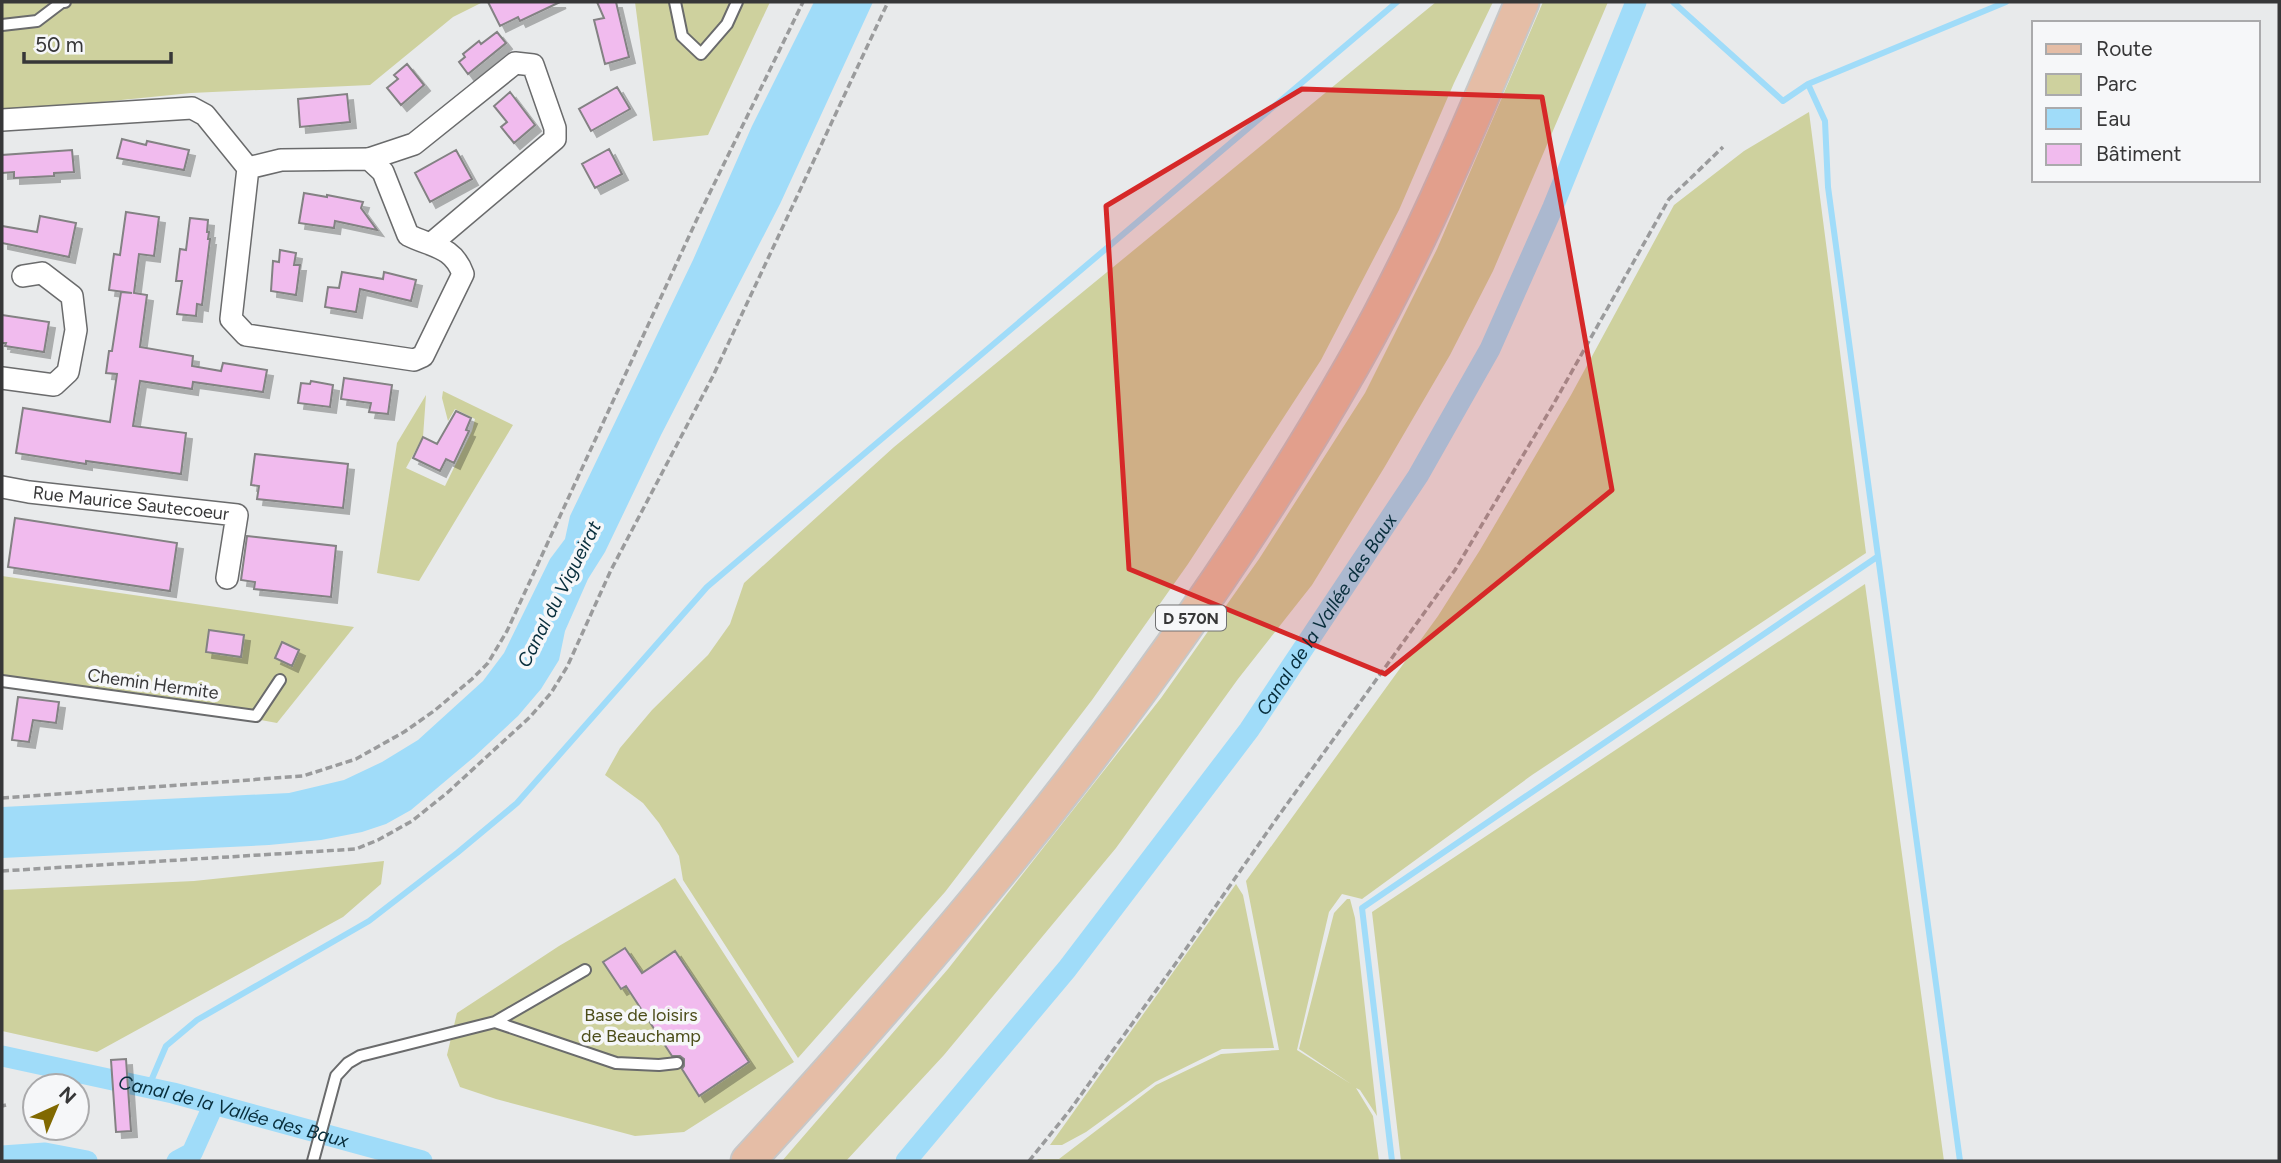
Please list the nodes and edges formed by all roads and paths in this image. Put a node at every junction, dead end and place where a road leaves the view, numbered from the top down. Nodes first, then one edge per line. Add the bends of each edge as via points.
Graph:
1 (65, 2) edge
2 (675, 2) edge
3 (737, 2) edge
4 (803, 2) edge
5 (888, 2) edge
6 (1522, 2) edge
7 (2, 25) edge
8 (2, 120) edge
9 (1723, 147) dead end
10 (369, 159) junction
11 (248, 168) junction
12 (432, 243) junction
13 (23, 276) dead end
14 (2, 378) edge
15 (2, 486) edge
16 (227, 578) dead end
17 (280, 680) dead end
18 (2, 681) edge
19 (2, 798) edge
20 (2, 871) edge
21 (585, 970) dead end
22 (495, 1022) junction
23 (677, 1063) dead end
24 (313, 1161) edge
25 (748, 1161) edge
26 (1029, 1161) edge

1 - 7 lane via 37,21
2 - 3 lane via 682,36 701,54 727,24
4 - 19 path via 697,219 507,631 488,663 472,679 424,718 356,759 303,776
5 - 20 path via 713,376 611,570 567,667 530,717 412,821 356,849
6 - 25 main road, D 570N via 1405,265 1353,364 1278,489 1169,650 1056,801 924,965
8 - 11 street via 192,108 205,115
9 - 26 path via 1669,199 1455,570
10 - 11 street via 281,160
10 - 12 street via 383,172 408,235
10 - 12 street via 414,144 515,63 533,65 555,139
11 - 12 street via 230,320 246,335 414,360 423,356 463,274 458,260
13 - 14 street via 42,273 72,296 76,330 68,372 54,385
15 - 16 street, Rue Maurice Sautecoeur via 237,515
17 - 18 lane, Chemin Hermite via 256,716
21 - 22 lane
22 - 23 lane via 616,1063
22 - 24 lane via 360,1056 348,1063 336,1076

